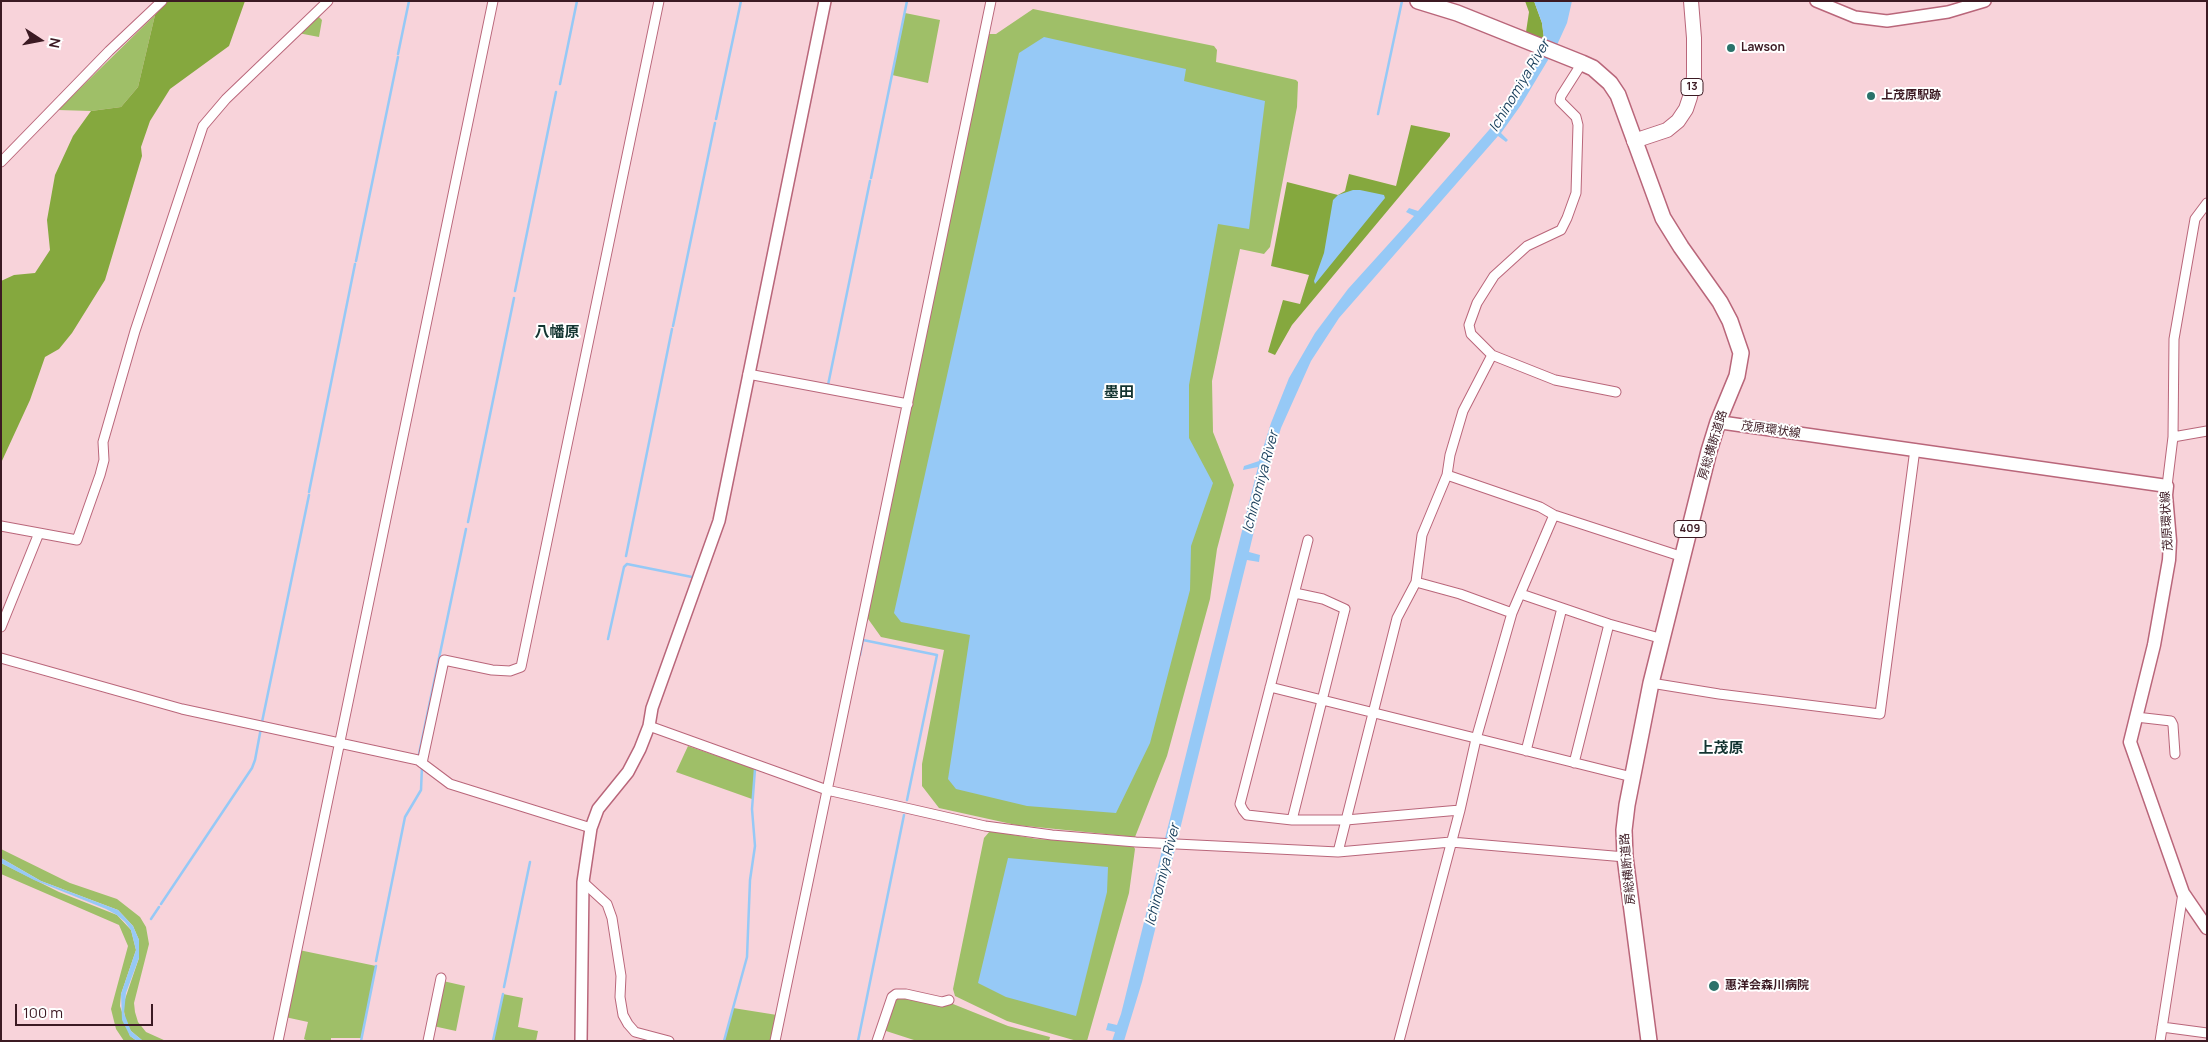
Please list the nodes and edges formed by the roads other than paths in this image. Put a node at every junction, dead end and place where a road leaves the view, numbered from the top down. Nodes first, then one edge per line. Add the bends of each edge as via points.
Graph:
1 (162, 1) edge
2 (328, 1) edge
3 (493, 1) edge
4 (659, 1) edge
5 (825, 1) edge
6 (991, 1) edge
7 (1418, 1) edge
8 (1691, 1) edge
9 (1816, 1) edge
10 (1985, 1) edge
11 (1582, 63) junction
12 (1634, 142) junction
13 (1, 162) edge
14 (2207, 203) edge
15 (1492, 355) junction
16 (748, 374) junction
17 (1616, 392) dead end
18 (908, 404) junction
19 (1718, 422) junction
20 (2207, 431) edge
21 (2173, 437) junction
22 (1915, 449) junction
23 (1447, 475) junction
24 (2167, 486) junction
25 (1554, 515) junction
26 (1, 526) edge
27 (39, 532) junction
28 (1308, 540) dead end
29 (1684, 557) junction
30 (1416, 582) junction
31 (1295, 593) junction
32 (1521, 594) junction
33 (1562, 608) junction
34 (1512, 613) junction
35 (1609, 624) junction
36 (1, 627) edge
37 (1663, 639) junction
38 (1, 658) edge
39 (1650, 683) junction
40 (1270, 687) junction
41 (1322, 701) junction
42 (1373, 713) junction
43 (2136, 717) junction
44 (649, 726) junction
45 (1476, 739) junction
46 (340, 742) junction
47 (1526, 751) junction
48 (2175, 754) dead end
49 (422, 763) junction
50 (1574, 763) junction
51 (1632, 776) junction
52 (827, 790) junction
53 (1460, 810) junction
54 (1292, 820) junction
55 (1346, 820) junction
56 (590, 828) junction
57 (1452, 842) junction
58 (1338, 852) junction
59 (1625, 857) junction
60 (583, 882) junction
61 (2183, 893) junction
62 (2207, 928) edge
63 (442, 978) dead end
64 (949, 1000) dead end
65 (2162, 1027) junction
66 (2207, 1033) edge
67 (278, 1041) edge
68 (428, 1041) edge
69 (581, 1041) edge
70 (669, 1041) edge
71 (775, 1041) edge
72 (877, 1041) edge
73 (1399, 1041) edge
74 (1649, 1041) edge
75 (2160, 1041) edge

1 - 13 street
2 - 27 street via 226,99 203,126 135,331 103,442 104,460 100,475 77,540
3 - 46 street
4 - 49 street via 521,667 510,671 492,670 444,660
5 - 16 street
6 - 18 street
7 - 11 highway, 房総横断道路 / 409 via 1457,12
8 - 12 main road, 13 via 1694,77 1686,109 1667,130
9 - 10 street via 1855,17 1887,21 1948,12
11 - 12 highway, 房総横断道路 / 409 via 1610,83 1618,95
11 - 15 street via 1560,101 1576,117 1578,125 1576,193 1561,230 1527,246 1494,276 1477,302 1469,325 1470,334
12 - 19 highway, 房総横断道路 / 409 via 1664,218 1720,302 1741,352 1737,376
14 - 21 street via 2195,219 2174,339
15 - 17 street via 1555,380
15 - 23 street via 1463,411
16 - 18 street
16 - 44 street via 719,521 652,708
18 - 52 street
19 - 22 main road, 茂原環状線
19 - 29 highway, 房総横断道路 / 409
20 - 21 street
21 - 24 street
22 - 24 main road, 茂原環状線
22 - 39 street via 1880,714
23 - 25 street via 1540,507
23 - 30 street via 1422,535
24 - 43 main road, 茂原環状線 via 2169,560 2154,645
25 - 29 street
25 - 32 street
26 - 27 street
27 - 36 street
28 - 31 street
29 - 37 highway, 房総横断道路 / 409
30 - 34 street
30 - 42 street via 1397,618
31 - 40 street
31 - 41 street via 1345,608
32 - 33 street
32 - 34 street
33 - 35 street
33 - 47 street
34 - 45 street
35 - 37 street
35 - 50 street
37 - 39 highway, 房総横断道路 / 409
38 - 46 street via 182,709
39 - 51 highway, 房総横断道路 / 409
40 - 41 street
40 - 54 street via 1240,804 1247,815
41 - 42 street
41 - 54 street
42 - 45 street
42 - 55 street
43 - 48 street via 2171,721
43 - 61 main road, 茂原環状線 via 2130,747
44 - 52 street
44 - 56 street via 628,772 598,809
45 - 47 street
45 - 53 street
46 - 49 street
46 - 67 street
47 - 50 street
49 - 56 street via 450,784
50 - 51 street
51 - 59 highway, 房総横断道路 / 409 via 1624,830
52 - 58 street via 985,826 1052,835
52 - 71 street
53 - 55 street
53 - 57 street
54 - 55 street
55 - 58 street
56 - 60 street
57 - 58 street
57 - 59 street
57 - 73 street
59 - 74 highway, 房総横断道路 / 409
60 - 69 street
60 - 70 street via 607,904 612,918 620,997 628,1024 635,1032
61 - 62 main road, 茂原環状線
61 - 65 street
63 - 68 street
64 - 72 street via 942,1002 896,994 892,997
65 - 66 street
65 - 75 street

